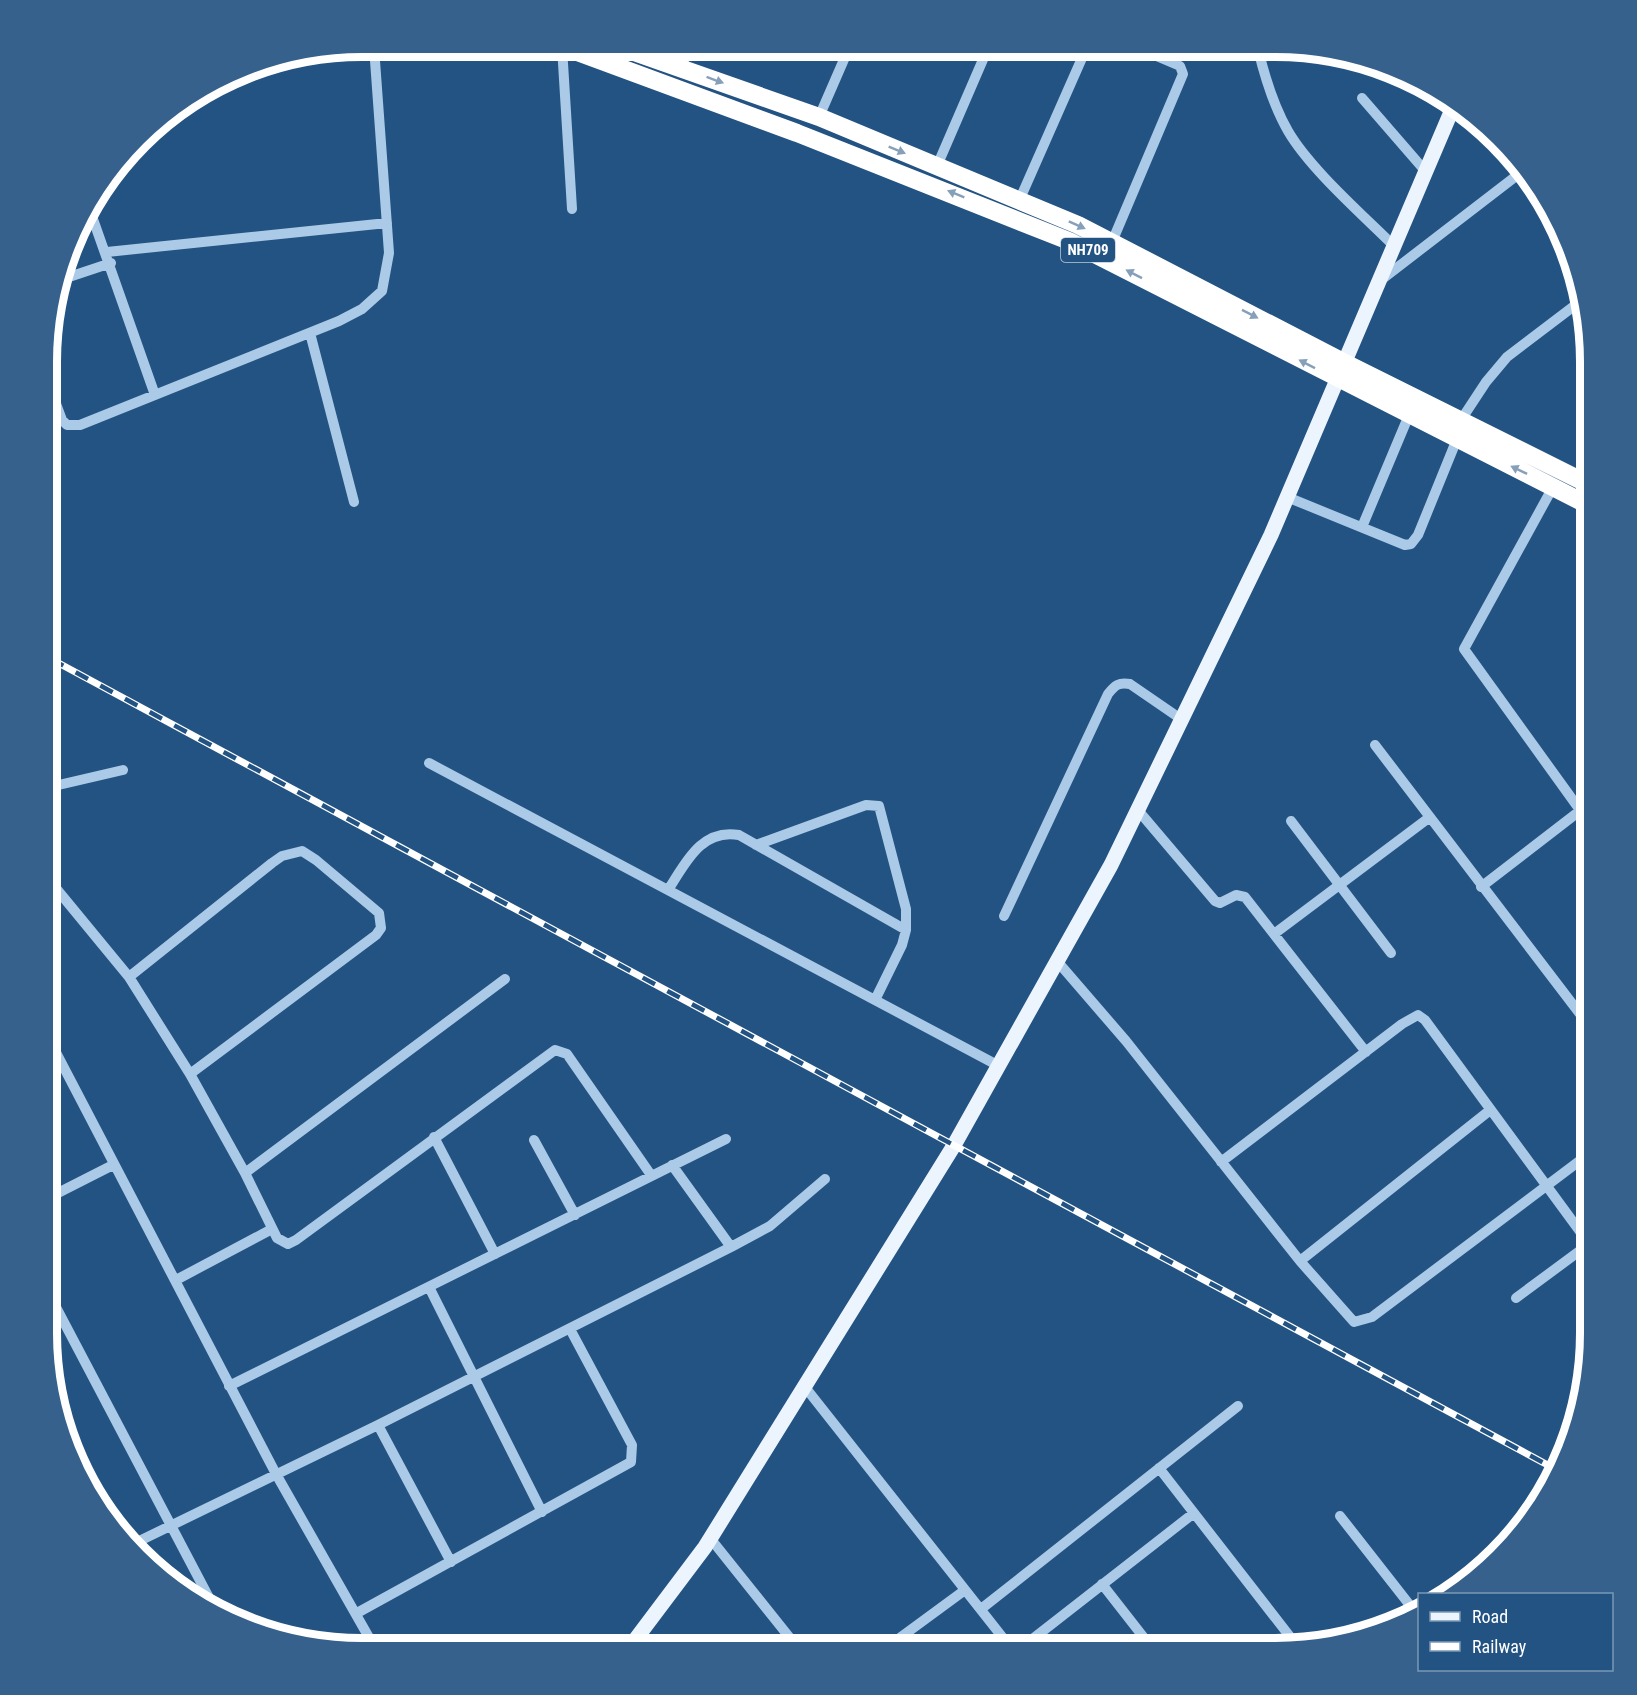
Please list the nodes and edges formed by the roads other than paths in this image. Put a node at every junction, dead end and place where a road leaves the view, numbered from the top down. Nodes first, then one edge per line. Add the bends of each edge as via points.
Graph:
1 (375, 57) edge
2 (564, 57) edge
3 (590, 57) edge
4 (650, 57) edge
5 (685, 57) edge
6 (845, 57) edge
7 (984, 57) edge
8 (1082, 57) edge
9 (1159, 57) edge
10 (1260, 57) edge
11 (682, 68) junction
12 (1362, 98) dead end
13 (1451, 113) edge
14 (819, 117) junction
15 (937, 166) junction
16 (1427, 173) junction
17 (1517, 176) edge
18 (1019, 201) junction
19 (572, 209) dead end
20 (93, 218) edge
21 (387, 224) junction
22 (1112, 242) junction
23 (1395, 247) junction
24 (107, 252) junction
25 (111, 263) junction
26 (69, 277) edge
27 (1381, 280) junction
28 (1575, 306) edge
29 (310, 333) junction
30 (1342, 371) junction
31 (155, 395) junction
32 (57, 406) edge
33 (1409, 415) junction
34 (1461, 420) junction
35 (1457, 439) junction
36 (1580, 480) edge
37 (1553, 487) junction
38 (1287, 497) junction
39 (1580, 501) edge
40 (354, 502) dead end
41 (1362, 527) junction
42 (1181, 719) junction
43 (1375, 745) dead end
44 (429, 763) dead end
45 (123, 770) dead end
46 (57, 785) edge
47 (1137, 809) junction
48 (1580, 810) joint
49 (1430, 816) junction
50 (1291, 821) dead end
51 (756, 845) junction
52 (1339, 885) junction
53 (1481, 887) junction
54 (57, 890) edge
55 (668, 890) junction
56 (1004, 916) dead end
57 (906, 930) junction
58 (1274, 934) junction
59 (1391, 953) dead end
60 (1057, 961) junction
61 (129, 977) junction
62 (505, 979) dead end
63 (875, 1000) junction
64 (1578, 1011) joint
65 (1580, 1014) edge
66 (1366, 1053) junction
67 (57, 1055) edge
68 (999, 1066) junction
69 (190, 1074) junction
70 (1489, 1111) junction
71 (434, 1137) junction
72 (726, 1139) dead end
73 (534, 1140) dead end
74 (1580, 1160) edge
75 (1221, 1162) junction
76 (113, 1164) junction
77 (672, 1165) junction
78 (245, 1173) junction
79 (651, 1174) junction
80 (825, 1179) dead end
81 (1545, 1186) junction
82 (57, 1193) edge
83 (575, 1215) junction
84 (272, 1229) junction
85 (1580, 1233) edge
86 (732, 1247) junction
87 (1580, 1252) edge
88 (495, 1254) junction
89 (1300, 1261) junction
90 (176, 1280) junction
91 (429, 1287) junction
92 (1516, 1298) dead end
93 (57, 1307) edge
94 (570, 1329) junction
95 (474, 1376) junction
96 (229, 1386) junction
97 (805, 1386) junction
98 (1238, 1406) dead end
99 (378, 1425) junction
100 (1159, 1468) junction
101 (276, 1474) junction
102 (542, 1512) junction
103 (1194, 1513) junction
104 (1340, 1516) dead end
105 (172, 1525) junction
106 (710, 1538) junction
107 (139, 1541) edge
108 (451, 1562) junction
109 (1102, 1584) junction
110 (965, 1590) junction
111 (209, 1597) edge
112 (1411, 1606) edge
113 (981, 1609) junction
114 (357, 1613) junction
115 (1290, 1637) edge
116 (370, 1638) edge
117 (636, 1638) edge
118 (790, 1638) edge
119 (900, 1638) edge
120 (1003, 1638) edge
121 (1034, 1638) edge
122 (1144, 1638) edge

1 - 21 street
2 - 19 street
30 -> 3 highway, NH709 via 1069,241 797,133
4 - 11 highway, NH709
5 - 11 street
6 - 14 street
7 - 15 street
8 - 18 street
9 - 22 street via 1180,66 1183,74
10 - 23 street via 1269,92 1289,133 1324,176
11 -> 14 highway, NH709
12 - 16 street
13 - 16 main road
14 -> 15 highway, NH709
15 - 18 highway, NH709
16 - 23 main road
17 - 27 street
18 -> 22 highway, NH709
20 - 24 street
21 - 24 street
21 - 29 street via 389,253 382,291 362,309
22 -> 30 highway, NH709
23 - 27 main road
24 - 25 street
25 - 26 street
25 - 31 street
27 - 30 main road
28 - 34 street via 1507,357
29 - 31 street
29 - 40 street
30 - 33 highway, NH709
30 - 34 highway, NH709
30 - 38 main road
31 - 32 street via 74,427 62,420
33 - 35 highway, NH709
33 - 41 street
34 - 36 highway, NH709
37 -> 35 highway, NH709
35 - 41 street via 1411,544
37 - 39 highway, NH709
37 - 48 street via 1464,649
38 - 41 street
38 - 42 main road
42 - 47 main road
42 - 56 street via 1130,684 1115,686
43 - 49 street
44 - 55 street
45 - 46 street
47 - 58 street via 1210,897 1220,903 1236,895 1245,897
47 - 60 main road via 1111,865
48 - 53 street
49 - 52 street
49 - 53 street
50 - 52 street
51 - 55 street via 738,835 712,837 691,854
51 - 57 street
51 - 57 street via 866,805 879,806 906,909
52 - 58 street
52 - 59 street
53 - 64 street
54 - 61 street
55 - 63 street
57 - 63 street
58 - 66 street
60 - 68 main road
60 - 75 street
61 - 69 street
61 - 69 street via 272,863 292,852 302,851 316,860 379,913 381,928 376,935
62 - 78 street
63 - 68 street
64 - 65 street
66 - 70 street via 1411,1017 1418,1016 1425,1020
66 - 75 street
67 - 76 street
68 - 97 main road
69 - 78 street
70 - 81 street
70 - 89 street
71 - 79 street via 549,1052 562,1050
71 - 84 street via 296,1240 282,1243
71 - 88 street
72 - 77 street
73 - 83 street
74 - 81 street
75 - 89 street
76 - 82 street
76 - 90 street
77 - 79 street
77 - 86 street
78 - 84 street
79 - 83 street
80 - 86 street via 770,1226
81 - 85 street
81 - 89 street via 1362,1322 1347,1317
83 - 88 street
84 - 90 street
86 - 94 street
87 - 92 street
88 - 91 street
90 - 96 street
91 - 95 street
91 - 96 street
93 - 105 street
94 - 95 street
94 - 102 street via 632,1445 633,1455 625,1468
95 - 99 street
95 - 102 street
96 - 101 street
97 - 106 main road
97 - 110 street
98 - 100 street
99 - 101 street
99 - 108 street
100 - 103 street
100 - 113 street
101 - 105 street
101 - 114 street
102 - 108 street
103 - 109 street
103 - 115 street
104 - 112 street
105 - 107 street
105 - 111 street
106 - 117 main road
106 - 118 street
108 - 114 street
109 - 121 street
109 - 122 street
110 - 113 street
110 - 119 street
113 - 120 street
114 - 116 street

